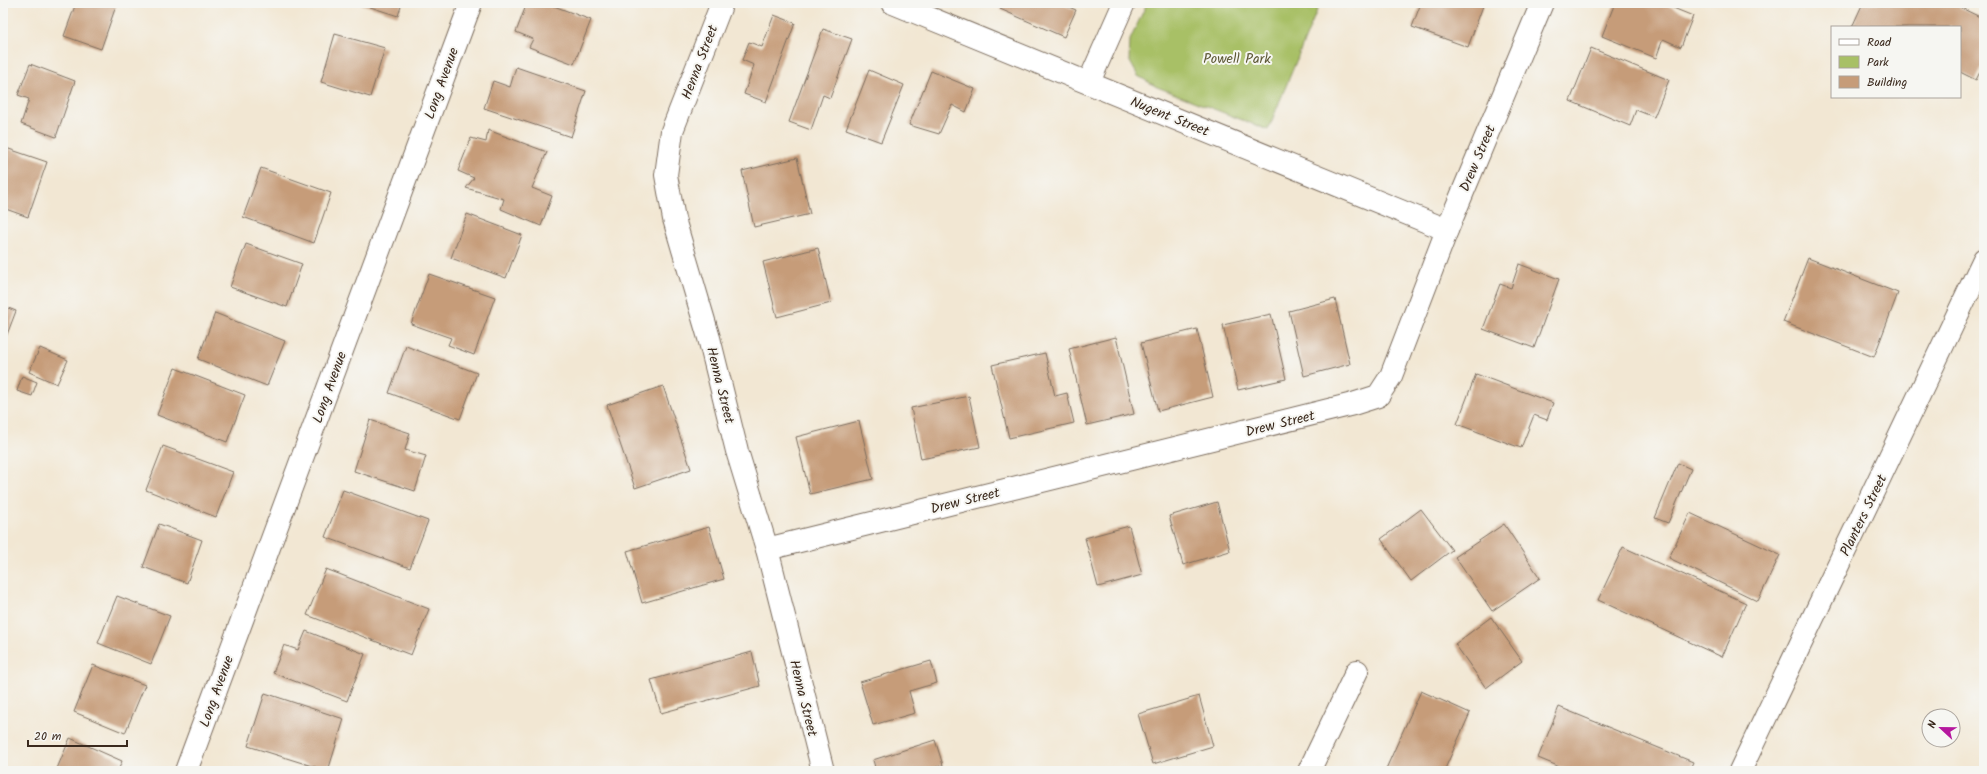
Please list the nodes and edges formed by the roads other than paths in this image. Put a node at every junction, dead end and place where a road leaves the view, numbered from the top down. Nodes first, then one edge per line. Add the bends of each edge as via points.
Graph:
1 (471, 3) edge
2 (722, 3) edge
3 (893, 3) edge
4 (1124, 3) edge
5 (1542, 3) edge
6 (1089, 82) junction
7 (1447, 230) junction
8 (1984, 259) edge
9 (767, 550) junction
10 (1357, 671) dead end
11 (186, 771) edge
12 (822, 771) edge
13 (1309, 771) edge
14 (1740, 771) edge

1 - 11 street, Long Avenue
2 - 9 street, Henna Street via 672,131 666,175 674,219 709,338 737,451
3 - 6 street, Nugent Street
4 - 6 street
5 - 7 street, Drew Street
6 - 7 street, Nugent Street
7 - 9 street, Drew Street via 1391,376 1378,396
8 - 14 street, Planters Street
9 - 12 street, Henna Street
10 - 13 street

